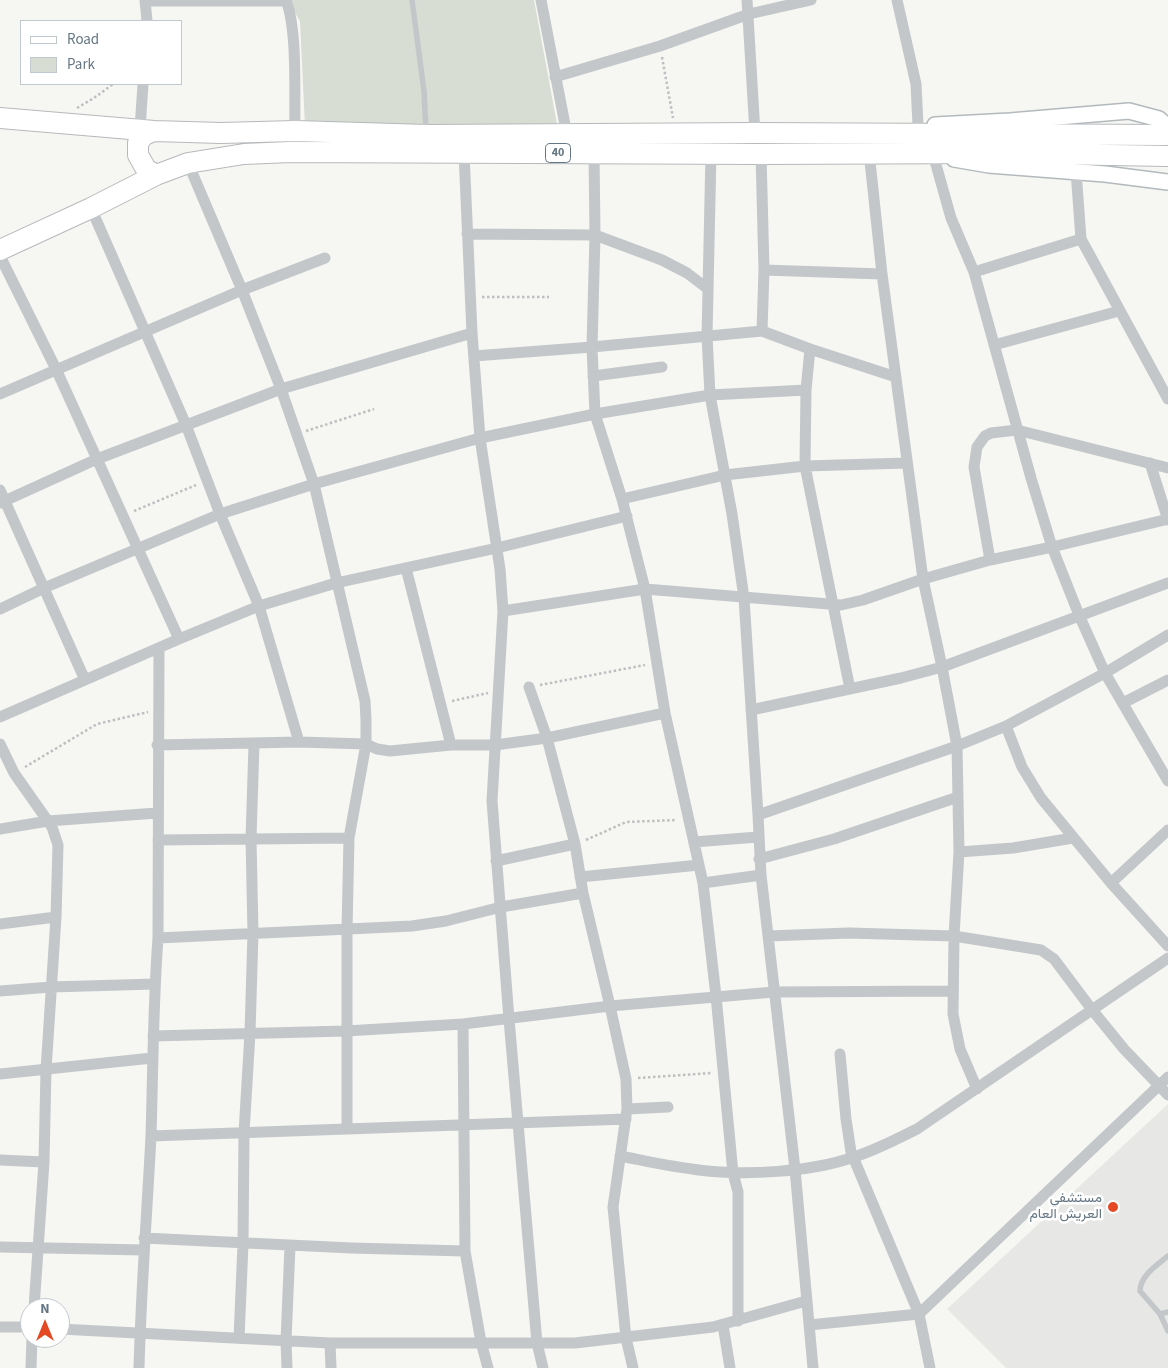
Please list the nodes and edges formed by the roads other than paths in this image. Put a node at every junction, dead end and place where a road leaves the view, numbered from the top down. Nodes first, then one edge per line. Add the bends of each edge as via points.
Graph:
1 (412, 0) edge
2 (541, 0) edge
3 (747, 0) edge
4 (811, 0) edge
5 (897, 0) edge
6 (145, 1) edge
7 (286, 1) edge
8 (749, 14) junction
9 (147, 20) edge
10 (555, 77) junction
11 (143, 85) edge
12 (0, 118) edge
13 (918, 125) junction
14 (1168, 128) edge
15 (147, 130) junction
16 (295, 131) junction
17 (755, 133) junction
18 (427, 135) junction
19 (567, 135) junction
20 (1168, 135) edge
21 (870, 144) junction
22 (464, 153) junction
23 (594, 153) junction
24 (711, 153) junction
25 (761, 154) junction
26 (933, 154) junction
27 (1168, 156) edge
28 (188, 163) junction
29 (1076, 171) junction
30 (156, 176) junction
31 (1168, 182) edge
32 (92, 208) junction
33 (467, 234) junction
34 (595, 235) junction
35 (1081, 239) junction
36 (0, 250) edge
37 (0, 256) edge
38 (325, 258) dead end
39 (764, 270) junction
40 (974, 272) junction
41 (882, 274) junction
42 (708, 289) junction
43 (242, 290) junction
44 (1119, 311) junction
45 (147, 331) junction
46 (762, 331) junction
47 (472, 333) junction
48 (706, 336) junction
49 (994, 345) junction
50 (592, 347) junction
51 (810, 349) junction
52 (474, 356) junction
53 (662, 367) dead end
54 (56, 370) junction
55 (593, 376) junction
56 (896, 377) junction
57 (281, 389) junction
58 (806, 390) junction
59 (0, 394) edge
60 (710, 395) junction
61 (1168, 399) edge
62 (595, 414) junction
63 (186, 425) junction
64 (1017, 430) junction
65 (480, 438) junction
66 (96, 459) junction
67 (907, 463) junction
68 (1150, 463) junction
69 (805, 466) junction
70 (1168, 468) edge
71 (725, 475) junction
72 (314, 484) junction
73 (0, 490) edge
74 (622, 499) junction
75 (2, 502) edge
76 (220, 514) junction
77 (627, 516) junction
78 (1168, 520) edge
79 (1052, 547) junction
80 (138, 548) junction
81 (497, 548) junction
82 (990, 560) junction
83 (406, 568) junction
84 (922, 579) junction
85 (336, 583) junction
86 (1168, 583) edge
87 (44, 588) junction
88 (645, 589) junction
89 (744, 598) junction
90 (833, 605) junction
91 (259, 606) junction
92 (0, 609) edge
93 (503, 611) junction
94 (1079, 615) junction
95 (1168, 636) edge
96 (179, 639) junction
97 (158, 648) junction
98 (942, 667) junction
99 (1105, 673) junction
100 (85, 680) junction
101 (1168, 680) edge
102 (529, 687) road end
103 (850, 689) junction
104 (1123, 703) junction
105 (751, 710) junction
106 (665, 713) junction
107 (0, 717) edge
108 (1006, 726) junction
109 (547, 738) junction
110 (299, 742) junction
111 (0, 744) edge
112 (254, 744) junction
113 (366, 744) junction
114 (157, 745) junction
115 (451, 745) junction
116 (495, 745) junction
117 (957, 746) junction
118 (1168, 781) edge
119 (958, 798) junction
120 (157, 813) junction
121 (758, 815) junction
122 (48, 821) junction
123 (0, 829) edge
124 (1168, 830) edge
125 (758, 837) junction
126 (350, 838) junction
127 (1073, 838) junction
128 (251, 839) junction
129 (158, 840) junction
130 (694, 842) junction
131 (575, 844) junction
132 (959, 852) junction
133 (759, 859) junction
134 (496, 861) junction
135 (699, 865) junction
136 (760, 875) junction
137 (580, 877) junction
138 (703, 883) junction
139 (1111, 883) junction
140 (583, 893) junction
141 (501, 907) junction
142 (56, 917) junction
143 (0, 924) edge
144 (346, 930) junction
145 (252, 932) junction
146 (768, 936) junction
147 (954, 936) junction
148 (158, 938) junction
149 (1168, 946) edge
150 (1168, 958) edge
151 (155, 984) junction
152 (51, 987) junction
153 (0, 991) edge
154 (953, 991) junction
155 (774, 992) junction
156 (716, 996) junction
157 (610, 1006) junction
158 (1092, 1011) junction
159 (509, 1019) junction
160 (463, 1024) junction
161 (346, 1031) junction
162 (250, 1034) junction
163 (153, 1036) junction
164 (840, 1054) dead end
165 (152, 1058) junction
166 (46, 1070) junction
167 (0, 1074) edge
168 (1168, 1077) edge
169 (1158, 1086) junction
170 (977, 1090) junction
171 (1168, 1095) edge
172 (668, 1107) dead end
173 (627, 1114) junction
174 (518, 1124) junction
175 (463, 1126) junction
176 (346, 1128) junction
177 (244, 1133) junction
178 (150, 1136) junction
179 (620, 1156) junction
180 (853, 1158) junction
181 (0, 1160) edge
182 (44, 1162) junction
183 (795, 1169) junction
184 (733, 1173) junction
185 (144, 1244) junction
186 (243, 1244) junction
187 (290, 1246) junction
188 (0, 1247) edge
189 (39, 1248) junction
190 (465, 1251) junction
191 (1168, 1256) edge
192 (35, 1298) edge
193 (806, 1301) junction
194 (1168, 1312) edge
195 (919, 1314) junction
196 (1160, 1314) junction
197 (738, 1320) junction
198 (723, 1325) junction
199 (809, 1326) junction
200 (0, 1327) edge
201 (20, 1327) edge
202 (70, 1328) edge
203 (1168, 1331) edge
204 (140, 1332) junction
205 (239, 1338) junction
206 (626, 1338) junction
207 (286, 1341) junction
208 (481, 1342) junction
209 (330, 1343) junction
210 (537, 1343) junction
211 (32, 1348) edge
212 (31, 1368) edge
213 (139, 1368) edge
214 (287, 1368) edge
215 (331, 1368) edge
216 (488, 1368) edge
217 (543, 1368) edge
218 (633, 1368) edge
219 (730, 1368) edge
220 (813, 1368) edge
221 (930, 1368) edge

1 - 18 lane
2 - 10 street
3 - 8 street
4 - 8 street
5 - 13 street via 916,84
6 - 7 street
6 - 9 street
7 - 16 street via 293,48
8 - 10 street via 660,46
8 - 17 street
10 - 19 street
11 - 15 street
12 - 15 highway, 40
13 - 14 street via 1129,111 1159,119
13 - 21 street
15 - 16 highway, 40 via 221,134
15 - 30 highway via 138,143 138,155 146,169
16 - 18 highway, 40
17 - 19 highway, 40
17 - 21 highway, 40
18 - 19 highway, 40
20 - 21 highway, 40
21 - 25 highway, 40
21 - 26 highway, 40
21 - 41 street
22 - 23 highway, 40
22 - 28 highway, 40 via 290,152 244,154
22 - 33 street
23 - 24 highway, 40
23 - 34 street
24 - 25 highway, 40
24 - 42 street
25 - 39 street
26 - 27 highway, 40
26 - 29 street via 989,165
26 - 40 street via 951,218
28 - 30 highway, 40
28 - 43 street
29 - 31 street
29 - 35 street
30 - 32 highway, 40
32 - 36 highway, 40
32 - 45 street
33 - 34 street
33 - 47 street
34 - 42 street via 662,260
34 - 50 street
35 - 40 street
35 - 44 street
37 - 54 street
38 - 43 street
39 - 41 street
39 - 46 street
40 - 49 street
41 - 56 street
42 - 48 street
43 - 45 street
43 - 57 street
44 - 49 street
44 - 61 street
45 - 54 street
45 - 63 street
46 - 48 street
46 - 51 street
47 - 52 street
47 - 57 street
48 - 50 street
48 - 60 street
49 - 64 street
50 - 52 street
50 - 55 street
51 - 56 street
51 - 58 street
52 - 65 street
53 - 55 street
54 - 59 street
54 - 66 street
55 - 62 street
56 - 67 street
57 - 63 street
57 - 72 street
58 - 60 street
58 - 69 street
60 - 62 street
60 - 71 street
62 - 65 street
62 - 74 street
63 - 66 street
63 - 76 street
64 - 68 street
64 - 79 street
64 - 82 street via 998,431 985,436 977,447 975,476
65 - 72 street
65 - 81 street
66 - 75 street
66 - 80 street
67 - 69 street
67 - 84 street
68 - 70 street
68 - 78 street
69 - 71 street
69 - 90 street
71 - 74 street
71 - 89 street
72 - 76 street
72 - 85 street
73 - 75 street
74 - 77 street
75 - 87 street
76 - 80 street
76 - 91 street
77 - 81 street
77 - 88 street
78 - 79 street
79 - 82 street
79 - 94 street
80 - 87 street
80 - 96 street
81 - 83 street
81 - 93 street
82 - 84 street
83 - 85 street
83 - 115 street
84 - 90 street via 863,600
84 - 98 street
85 - 91 street
85 - 113 street via 365,701
86 - 94 street
87 - 92 street
87 - 100 street
88 - 89 street
88 - 93 street
88 - 106 street
89 - 90 street
89 - 105 street
90 - 103 street
91 - 96 street
91 - 110 street
93 - 116 street
94 - 98 street
94 - 99 street
95 - 99 street
96 - 97 street
97 - 100 street
97 - 114 street
98 - 103 street
98 - 117 street
99 - 104 street
99 - 108 street
100 - 107 street
101 - 104 street
102 - 109 street
103 - 105 street
104 - 118 street
105 - 121 street
106 - 109 street
106 - 130 street
108 - 117 street
108 - 127 street via 1030,781
109 - 116 street
109 - 131 street
110 - 112 street
110 - 113 street
111 - 122 street via 14,773
112 - 114 street
112 - 128 street
113 - 115 street via 390,751
113 - 126 street
114 - 120 street
115 - 116 street
116 - 134 street via 492,801
117 - 119 street
117 - 121 street
119 - 132 street
119 - 133 street
120 - 122 street
120 - 129 street
121 - 125 street
122 - 123 street
122 - 142 street via 58,845
124 - 139 street
125 - 130 street
125 - 133 street
126 - 128 street
126 - 144 street
127 - 132 street via 1013,848
127 - 139 street
128 - 129 street
128 - 145 street
129 - 148 street
130 - 135 street
131 - 134 street
131 - 137 street
132 - 147 street
133 - 136 street
134 - 141 street
135 - 137 street
135 - 138 street
136 - 138 street
136 - 146 street
137 - 140 street
138 - 156 street
139 - 149 street
140 - 141 street
140 - 157 street
141 - 144 street via 432,923
141 - 159 street
142 - 143 street
142 - 152 street
144 - 145 street
144 - 161 street
145 - 148 street
145 - 162 street
146 - 147 street via 849,933
146 - 155 street
147 - 154 street
147 - 158 street via 1030,947 1049,954
148 - 151 street
150 - 158 street
151 - 152 street
151 - 163 street
152 - 153 street
152 - 166 street
154 - 155 street
154 - 170 street via 956,1036
155 - 156 street
155 - 183 street
156 - 157 street
156 - 184 street
157 - 159 street
157 - 173 street via 626,1079
158 - 169 street
158 - 170 street
159 - 160 street
159 - 174 street
160 - 161 street
160 - 175 street
161 - 162 street
161 - 176 street
162 - 163 street
162 - 177 street
163 - 165 street
164 - 180 street
165 - 166 street
165 - 178 street
166 - 167 street
166 - 182 street
168 - 169 street
169 - 171 street
169 - 195 street
170 - 180 street via 917,1129
172 - 173 street
173 - 174 street
173 - 179 street
174 - 175 street
174 - 210 street
175 - 176 street
175 - 190 street
176 - 177 street
177 - 178 street
177 - 186 street
178 - 185 street
179 - 184 street
179 - 206 street via 614,1207
180 - 183 street
180 - 195 street
181 - 182 street
182 - 189 street
183 - 184 street
183 - 193 street
184 - 197 street via 739,1212
185 - 186 street
185 - 189 street
185 - 204 street
186 - 187 street
186 - 205 street
187 - 190 street
187 - 207 street
188 - 189 street
189 - 192 street
190 - 208 street
191 - 196 lane via 1140,1284 1140,1291
193 - 197 street
193 - 199 street
194 - 196 lane
195 - 199 street
195 - 221 street
196 - 203 lane
197 - 198 street
198 - 206 street
198 - 219 street
199 - 220 street
200 - 201 street
202 - 204 street
204 - 205 street
204 - 213 street
205 - 207 street
206 - 210 street
206 - 218 street
207 - 209 street
207 - 214 street
208 - 209 street
208 - 210 street
208 - 216 street
209 - 215 street
210 - 217 street
211 - 212 street

